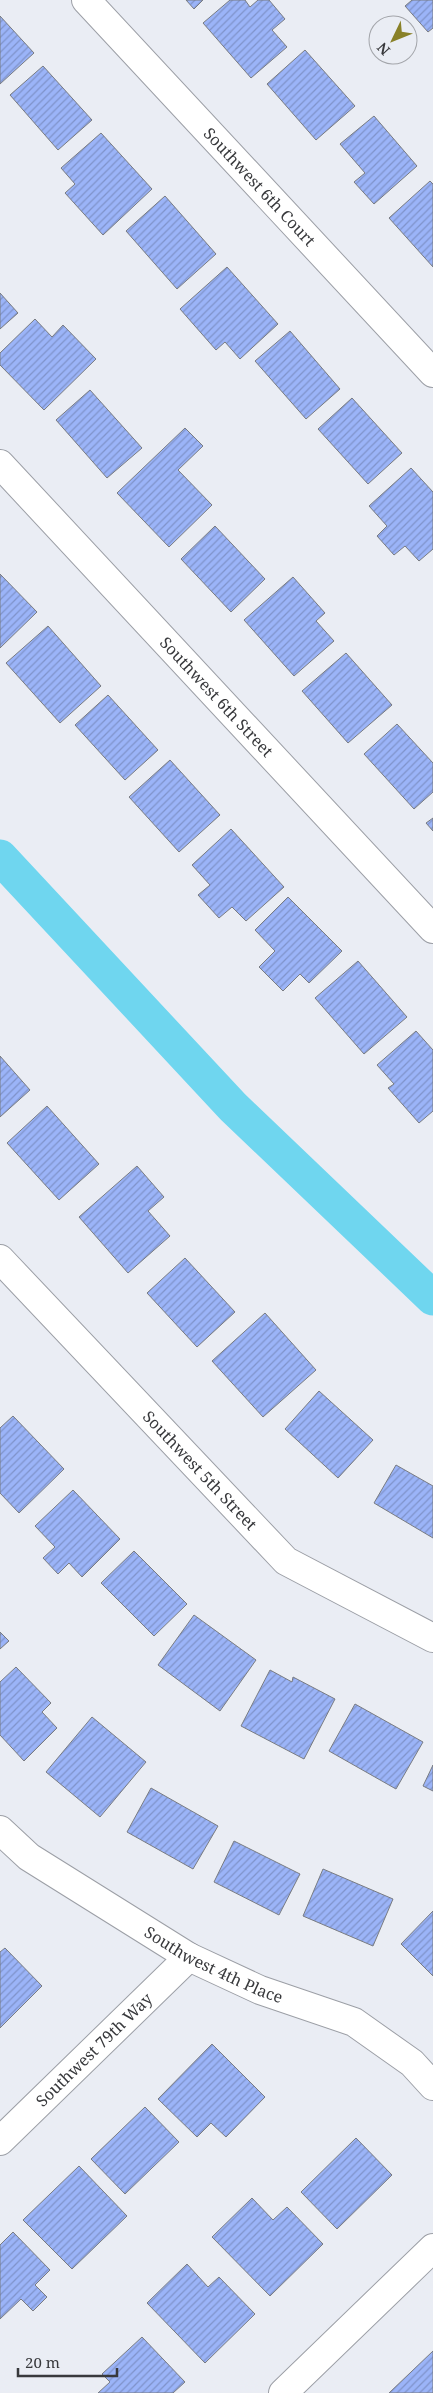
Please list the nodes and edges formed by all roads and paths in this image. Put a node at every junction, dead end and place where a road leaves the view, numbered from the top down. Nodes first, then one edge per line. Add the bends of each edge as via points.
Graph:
1 (86, 0) edge
2 (433, 373) edge
3 (0, 464) edge
4 (433, 929) edge
5 (0, 1259) edge
6 (433, 1638) edge
7 (0, 1830) edge
8 (189, 1957) junction
9 (433, 2086) edge
10 (0, 2141) edge
11 (433, 2248) edge
12 (283, 2393) edge

1 - 2 street, Southwest 6th Court
3 - 4 street, Southwest 6th Street
5 - 6 street, Southwest 5th Street via 286,1561
7 - 8 street, Southwest 4th Place via 29,1857
8 - 9 street, Southwest 4th Place via 260,1990 354,2022 412,2063
8 - 10 street, Southwest 79th Way
11 - 12 street

